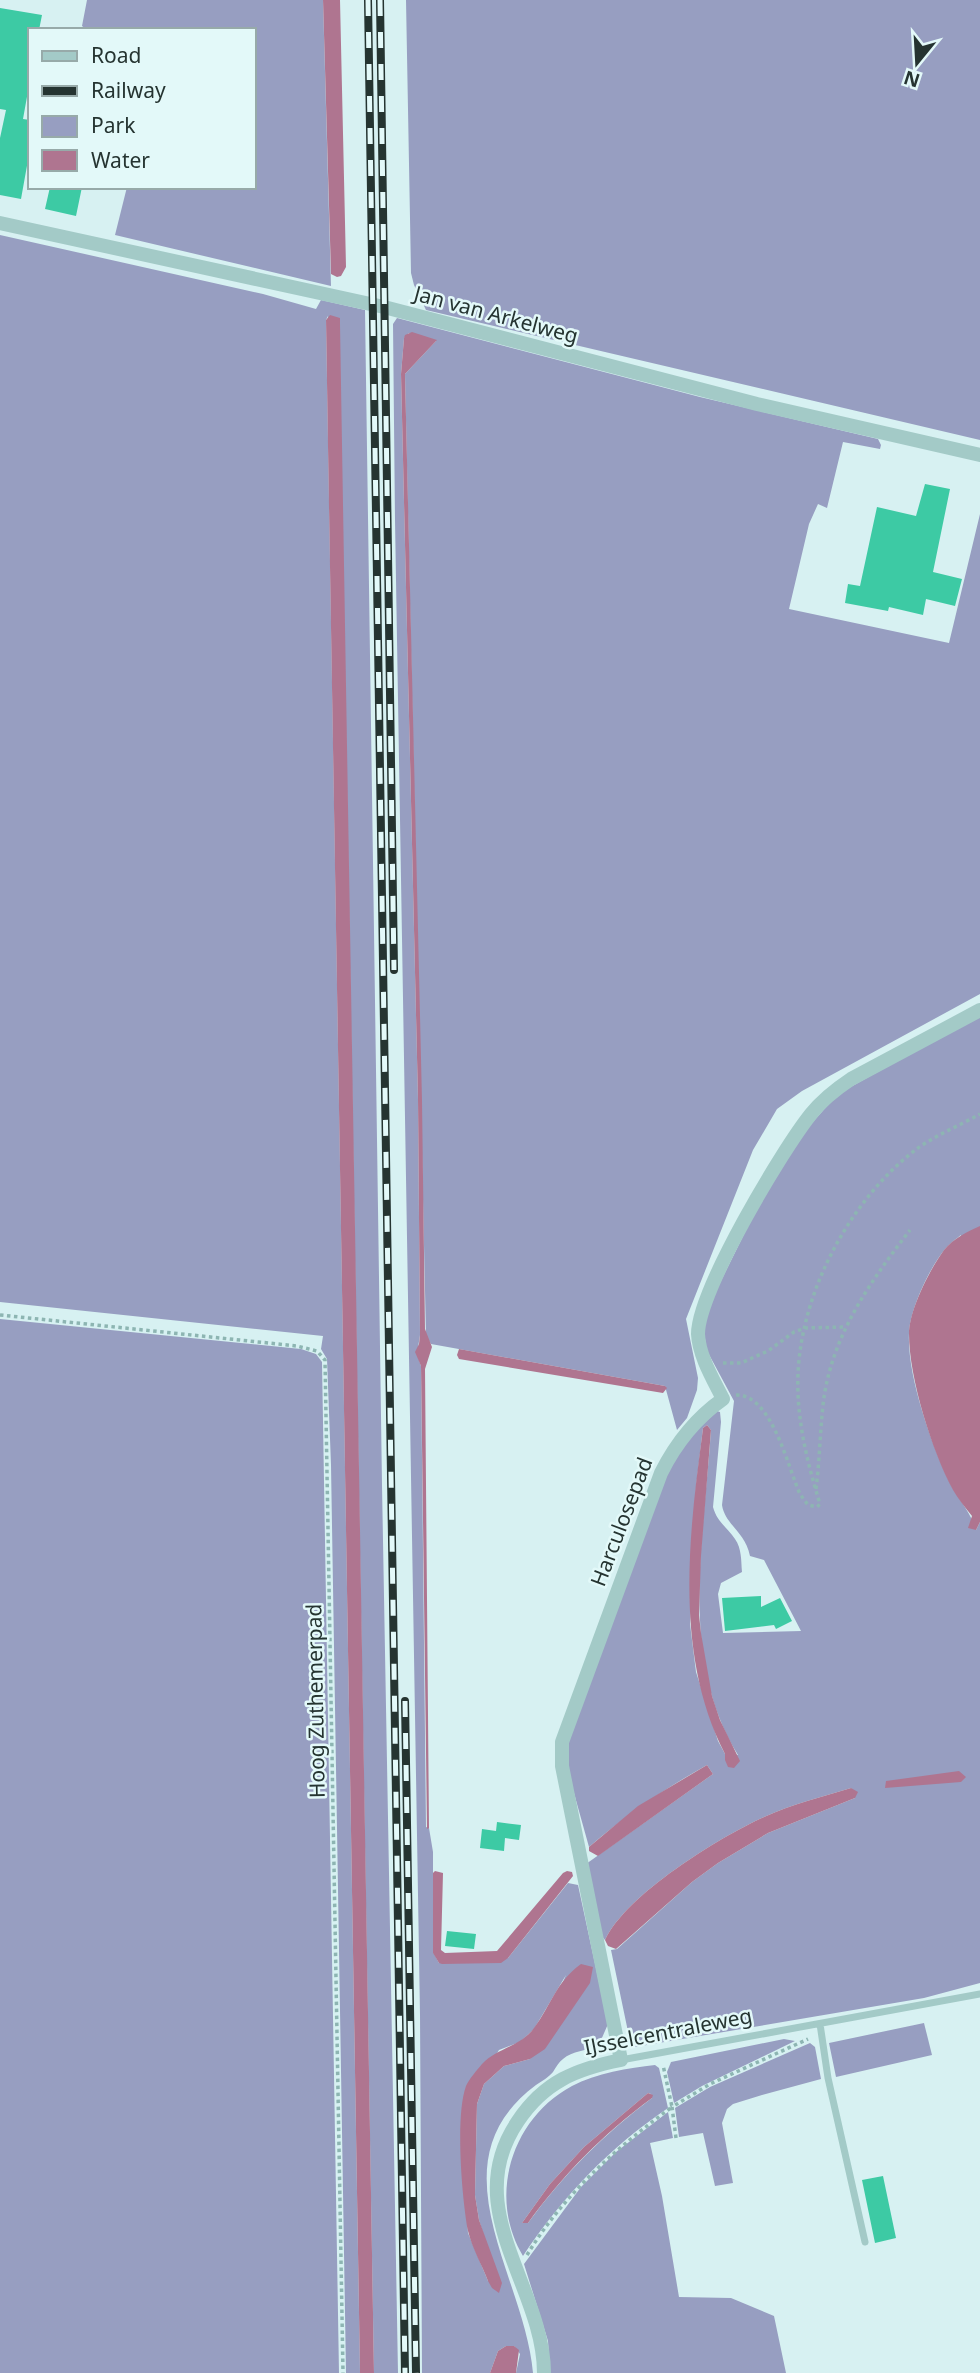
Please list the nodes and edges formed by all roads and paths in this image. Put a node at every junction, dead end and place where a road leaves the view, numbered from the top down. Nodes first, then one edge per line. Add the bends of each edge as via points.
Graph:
1 (0, 223) edge
2 (980, 455) edge
3 (980, 1010) edge
4 (980, 1114) edge
5 (910, 1230) dead end
6 (0, 1315) edge
7 (846, 1327) junction
8 (805, 1328) junction
9 (707, 1365) junction
10 (723, 1399) junction
11 (816, 1491) junction
12 (980, 1994) edge
13 (821, 2029) junction
14 (660, 2052) junction
15 (621, 2060) junction
16 (672, 2106) junction
17 (676, 2137) dead end
18 (864, 2242) dead end
19 (516, 2272) junction
20 (343, 2373) edge
21 (544, 2373) edge

1 - 2 street, Jan van Arkelweg via 384,307 716,394
3 - 9 street via 851,1079 806,1121 765,1185 705,1305 698,1332
4 - 8 path via 916,1149 870,1193 849,1220 823,1271
5 - 7 path via 868,1286
6 - 20 path, Hoog Zuthemerpad via 297,1346 317,1351 324,1360
7 - 8 path
7 - 11 path via 824,1396
8 - 9 path via 741,1363
8 - 11 path via 798,1373 799,1406
9 - 10 street
10 - 11 path via 742,1395 757,1404 777,1433 808,1505 820,1504
10 - 15 street, Harculosepad via 704,1412 661,1473 562,1742 562,1766
12 - 13 lane, IJsselcentraleweg
13 - 14 lane, IJsselcentraleweg
13 - 16 path
13 - 18 lane
14 - 15 lane, IJsselcentraleweg
14 - 16 path
15 - 19 street, IJsselcentraleweg via 573,2072 548,2088 508,2135 496,2190
16 - 17 path
16 - 19 path via 595,2170 544,2228
19 - 21 street, IJsselcentraleweg via 540,2335

